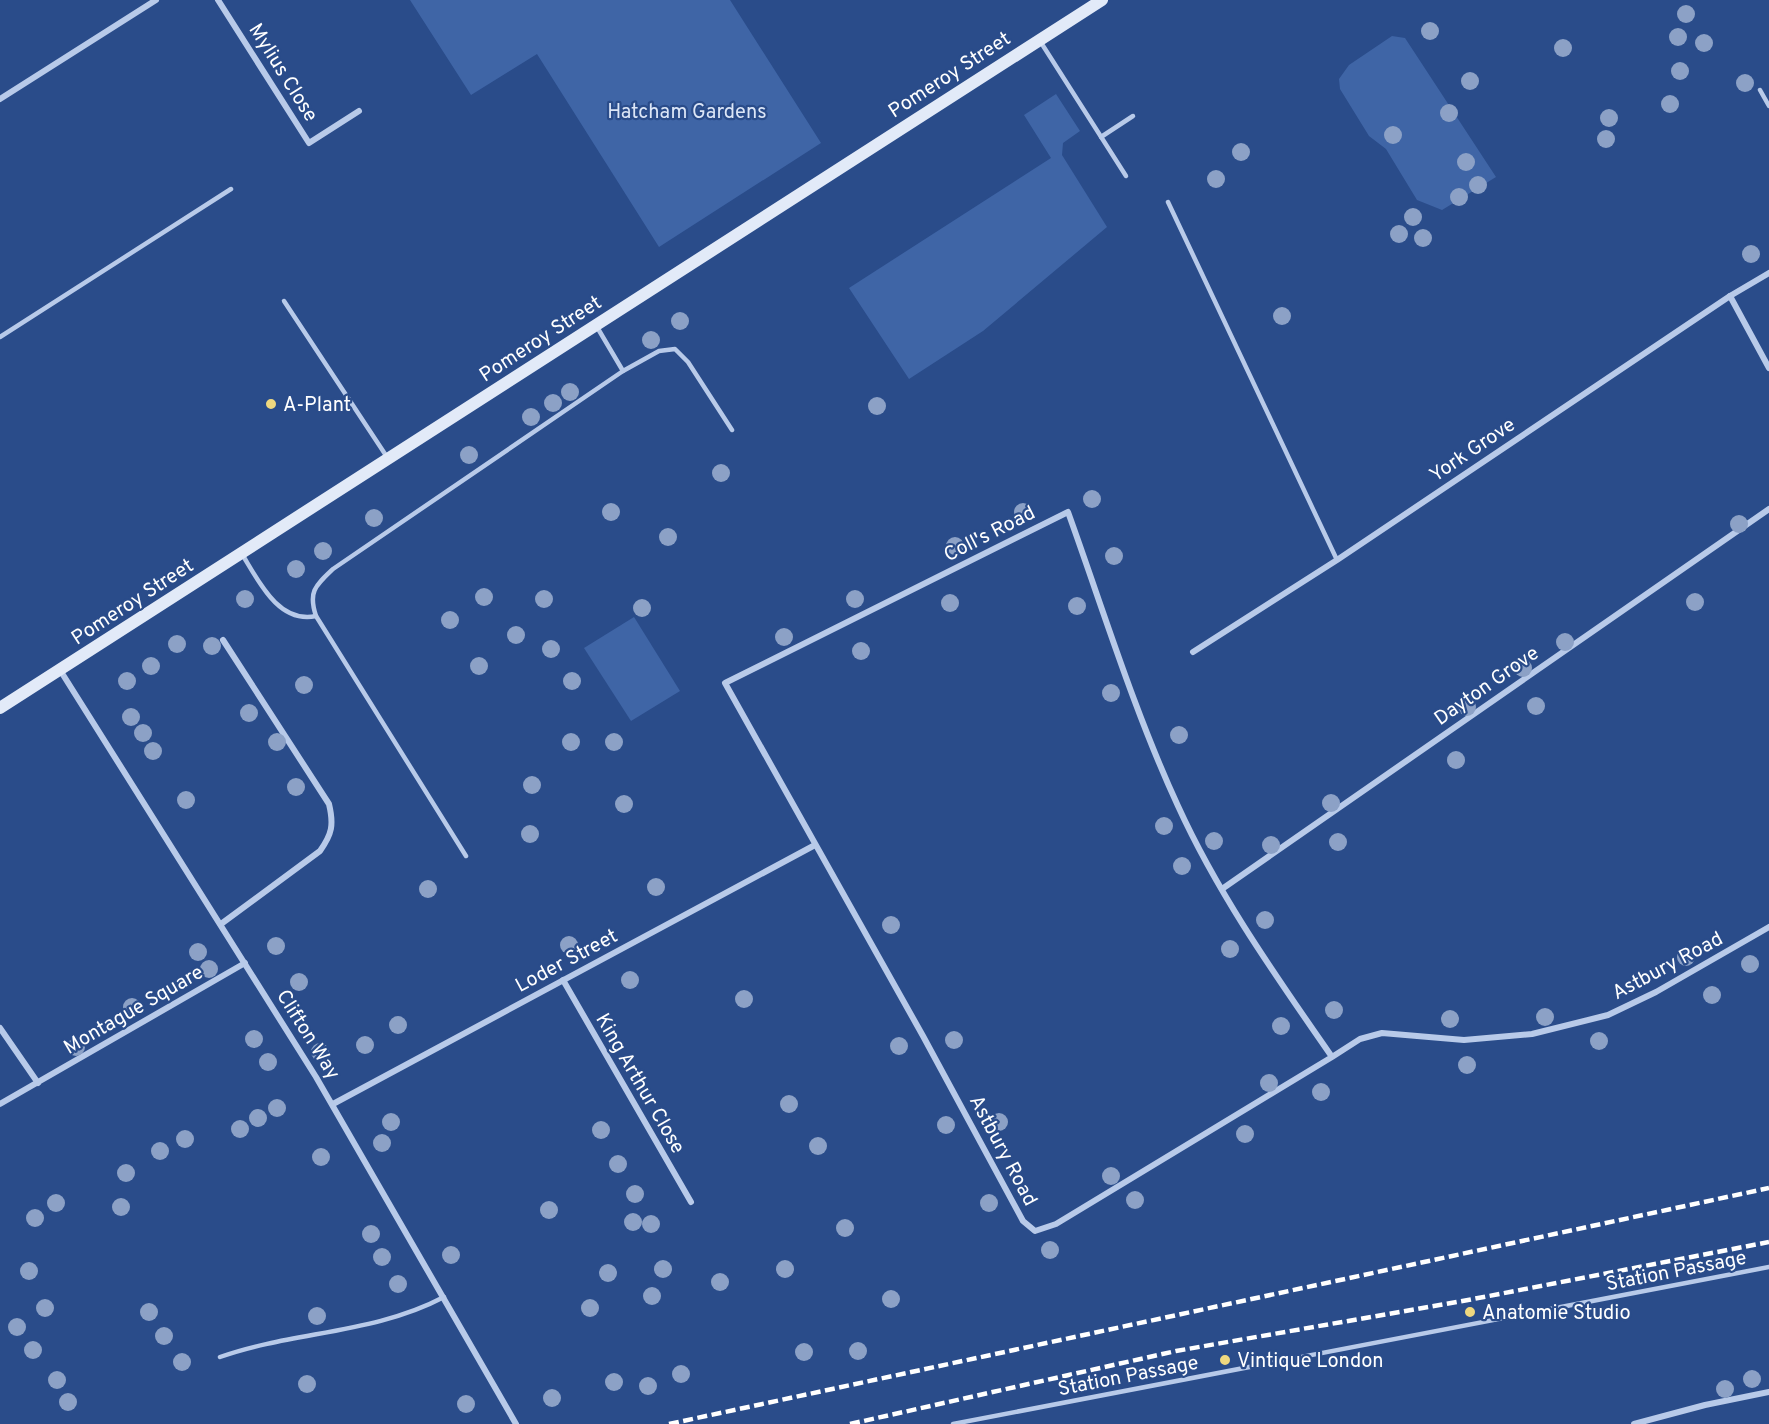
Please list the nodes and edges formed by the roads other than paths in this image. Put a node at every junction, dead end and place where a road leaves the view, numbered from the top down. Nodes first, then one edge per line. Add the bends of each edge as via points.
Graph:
1 (156, 0) edge
2 (218, 0) edge
3 (1102, 0) edge
4 (1039, 40) junction
5 (1760, 90) dead end
6 (0, 99) edge
7 (1769, 106) edge
8 (359, 111) dead end
9 (1133, 116) dead end
10 (1101, 136) junction
11 (1126, 176) dead end
12 (231, 189) dead end
13 (1168, 202) dead end
14 (1769, 273) edge
15 (1730, 296) junction
16 (284, 301) dead end
17 (596, 325) junction
18 (0, 337) edge
19 (1769, 368) edge
20 (623, 371) junction
21 (732, 430) dead end
22 (388, 459) junction
23 (1769, 509) edge
24 (242, 554) junction
25 (1337, 560) junction
26 (316, 616) junction
27 (223, 640) dead end
28 (1192, 652) dead end
29 (59, 670) junction
30 (0, 708) edge
31 (815, 845) junction
32 (466, 856) dead end
33 (1222, 889) junction
34 (221, 924) junction
35 (1769, 927) edge
36 (245, 963) junction
37 (563, 980) junction
38 (0, 1028) edge
39 (1332, 1058) junction
40 (38, 1083) junction
41 (0, 1104) edge
42 (333, 1104) junction
43 (691, 1202) dead end
44 (1769, 1268) edge
45 (444, 1297) junction
46 (220, 1357) dead end
47 (1769, 1392) edge
48 (516, 1424) edge
49 (953, 1424) edge
50 (1634, 1424) edge

1 - 6 street
2 - 8 street, Mylius Close via 309,143
3 - 4 main road, Pomeroy Street
4 - 10 lane
4 - 17 main road, Pomeroy Street
5 - 7 lane
9 - 10 lane
10 - 11 lane
12 - 18 lane
13 - 25 lane
14 - 15 street, York Grove
15 - 19 street
15 - 25 street, York Grove
16 - 22 lane
17 - 20 lane
17 - 22 main road, Pomeroy Street
20 - 21 lane via 659,351 675,349 688,362
20 - 26 lane via 333,569 317,584 311,600
22 - 24 main road, Pomeroy Street
23 - 33 street, Dayton Grove
24 - 26 lane via 284,610 303,619
24 - 29 main road, Pomeroy Street
25 - 28 street, York Grove
26 - 32 lane
27 - 34 street via 329,804 333,821 331,836 320,851
29 - 30 main road, Pomeroy Street
29 - 34 street, Clifton Way
31 - 33 street, Coll's Road via 725,683 1068,512 1178,806
31 - 37 street, Loder Street
31 - 39 street, Astbury Road via 1023,1221 1035,1231 1056,1224
33 - 39 street via 1258,951
34 - 36 street, Clifton Way
35 - 39 street, Astbury Road via 1608,1015 1532,1034 1464,1040 1382,1033 1360,1040
36 - 40 street, Montague Square
36 - 42 street, Clifton Way
37 - 42 street, Loder Street
37 - 43 street, King Arthur Close
38 - 40 street
40 - 41 street, Montague Square
42 - 45 street, Clifton Way
44 - 49 lane, Station Passage
45 - 46 lane via 396,1318 256,1344
45 - 48 street, Clifton Way
47 - 50 street

